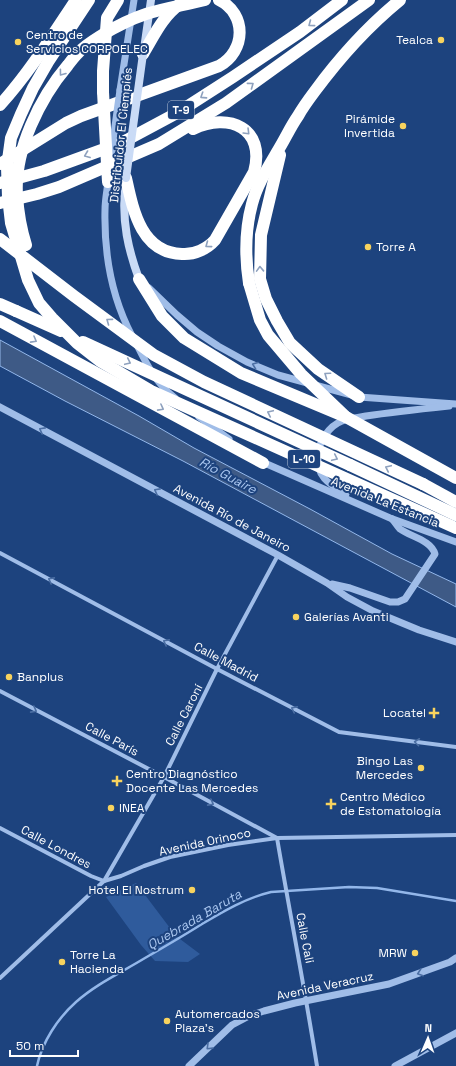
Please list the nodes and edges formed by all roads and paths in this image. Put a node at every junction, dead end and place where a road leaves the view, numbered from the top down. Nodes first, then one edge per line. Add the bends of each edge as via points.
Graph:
1 (76, 0) edge
2 (89, 0) edge
3 (118, 0) edge
4 (134, 0) edge
5 (151, 0) edge
6 (187, 0) edge
7 (204, 0) edge
8 (218, 0) edge
9 (342, 0) edge
10 (369, 0) edge
11 (400, 0) edge
12 (143, 54) junction
13 (0, 105) edge
14 (285, 139) junction
15 (159, 144) junction
16 (0, 164) edge
17 (126, 178) junction
18 (108, 182) junction
19 (0, 183) edge
20 (0, 203) edge
21 (0, 239) edge
22 (139, 279) junction
23 (39, 303) junction
24 (0, 304) edge
25 (0, 321) edge
26 (359, 396) junction
27 (456, 405) edge
28 (0, 408) edge
29 (346, 418) junction
30 (263, 463) junction
31 (456, 478) edge
32 (456, 502) edge
33 (372, 509) junction
34 (456, 515) edge
35 (390, 518) junction
36 (456, 528) edge
37 (456, 542) edge
38 (0, 553) edge
39 (278, 555) junction
40 (327, 583) junction
41 (456, 642) edge
42 (217, 669) junction
43 (0, 691) edge
44 (456, 747) edge
45 (164, 777) junction
46 (0, 828) edge
47 (456, 835) edge
48 (277, 838) junction
49 (104, 881) junction
50 (456, 958) edge
51 (0, 978) edge
52 (307, 1001) junction
53 (456, 1033) edge
54 (189, 1066) edge
55 (317, 1066) edge
56 (395, 1066) edge

1 - 13 highway via 26,74
2 - 23 highway, bridge via 33,88 11,138 7,168 12,223 28,280
3 - 18 highway, bridge via 107,18 103,71
4 - 18 street, Distribuidor El Ciempiés, bridge
5 - 12 main road, Distribuidor El Ciempiés
6 - 12 highway via 166,17
7 -> 23 highway, bridge via 145,14 101,36 78,53 46,95 25,140 18,166 16,194
8 - 16 highway via 226,4 234,14 240,31 236,48 225,62 81,116
9 -> 19 highway, T-9 via 233,77 177,113 121,143 44,171
15 -> 10 highway, T-9 via 226,103
11 - 14 highway via 381,15 331,68 298,115
12 - 17 main road, Distribuidor El Ciempiés, bridge
26 -> 14 highway via 318,369 290,343 266,299 260,279 261,235
14 - 29 highway, bridge via 258,185 252,204 246,242 249,283 260,320 268,335 301,374
15 -> 17 highway via 197,127 218,122 238,125 253,139 257,154 254,172 211,245 187,254 172,253 155,246 143,233
15 - 20 highway, T-9 via 59,187
17 - 22 main road, Distribuidor El Ciempiés via 125,227 131,257
18 - 30 street, Distribuidor El Ciempiés via 105,232 109,268 124,322 146,363 165,390
32 -> 21 highway, bridge via 423,484 204,382 160,358
26 -> 22 street, Distribuidor El Ciempiés via 278,375 247,362 197,332
22 - 29 highway via 162,316 184,338 241,373
23 - 36 highway, L-10, bridge via 77,343 100,361 151,391
24 -> 34 highway, bridge
25 -> 30 highway
26 - 27 street, Distribuidor El Ciempiés
27 - 33 street via 342,420 328,430 318,452 322,475 328,484
39 -> 28 street, Avenida Río de Janeiro
29 - 31 highway, bridge
30 - 33 street, Avenida La Estancia
33 - 35 street, Avenida La Estancia
35 - 37 street, Avenida La Estancia
35 - 40 street via 401,529 426,543 435,554 405,599 390,602
42 -> 38 street, Calle Madrid
39 - 40 street, Avenida Río de Janeiro
39 - 42 street, Calle Caroní
40 - 41 street, Avenida Río de Janeiro via 373,611
44 -> 42 street, Calle Madrid via 339,732
42 - 45 street, Calle Caroní
43 -> 45 street, Calle París
45 -> 48 street, Calle París
45 - 49 street, Calle Caroní
46 - 49 street, Calle Londres
47 - 48 street, Avenida Orinoco
48 - 49 street, Avenida Orinoco via 228,845 170,858
48 - 52 street, Calle Cali
49 - 51 street, Avenida Orinoco
50 -> 52 street, Avenida Veracruz via 389,984
52 -> 54 street, Avenida Veracruz via 264,1011 232,1025
52 - 55 street, Calle Cali
53 - 56 street

